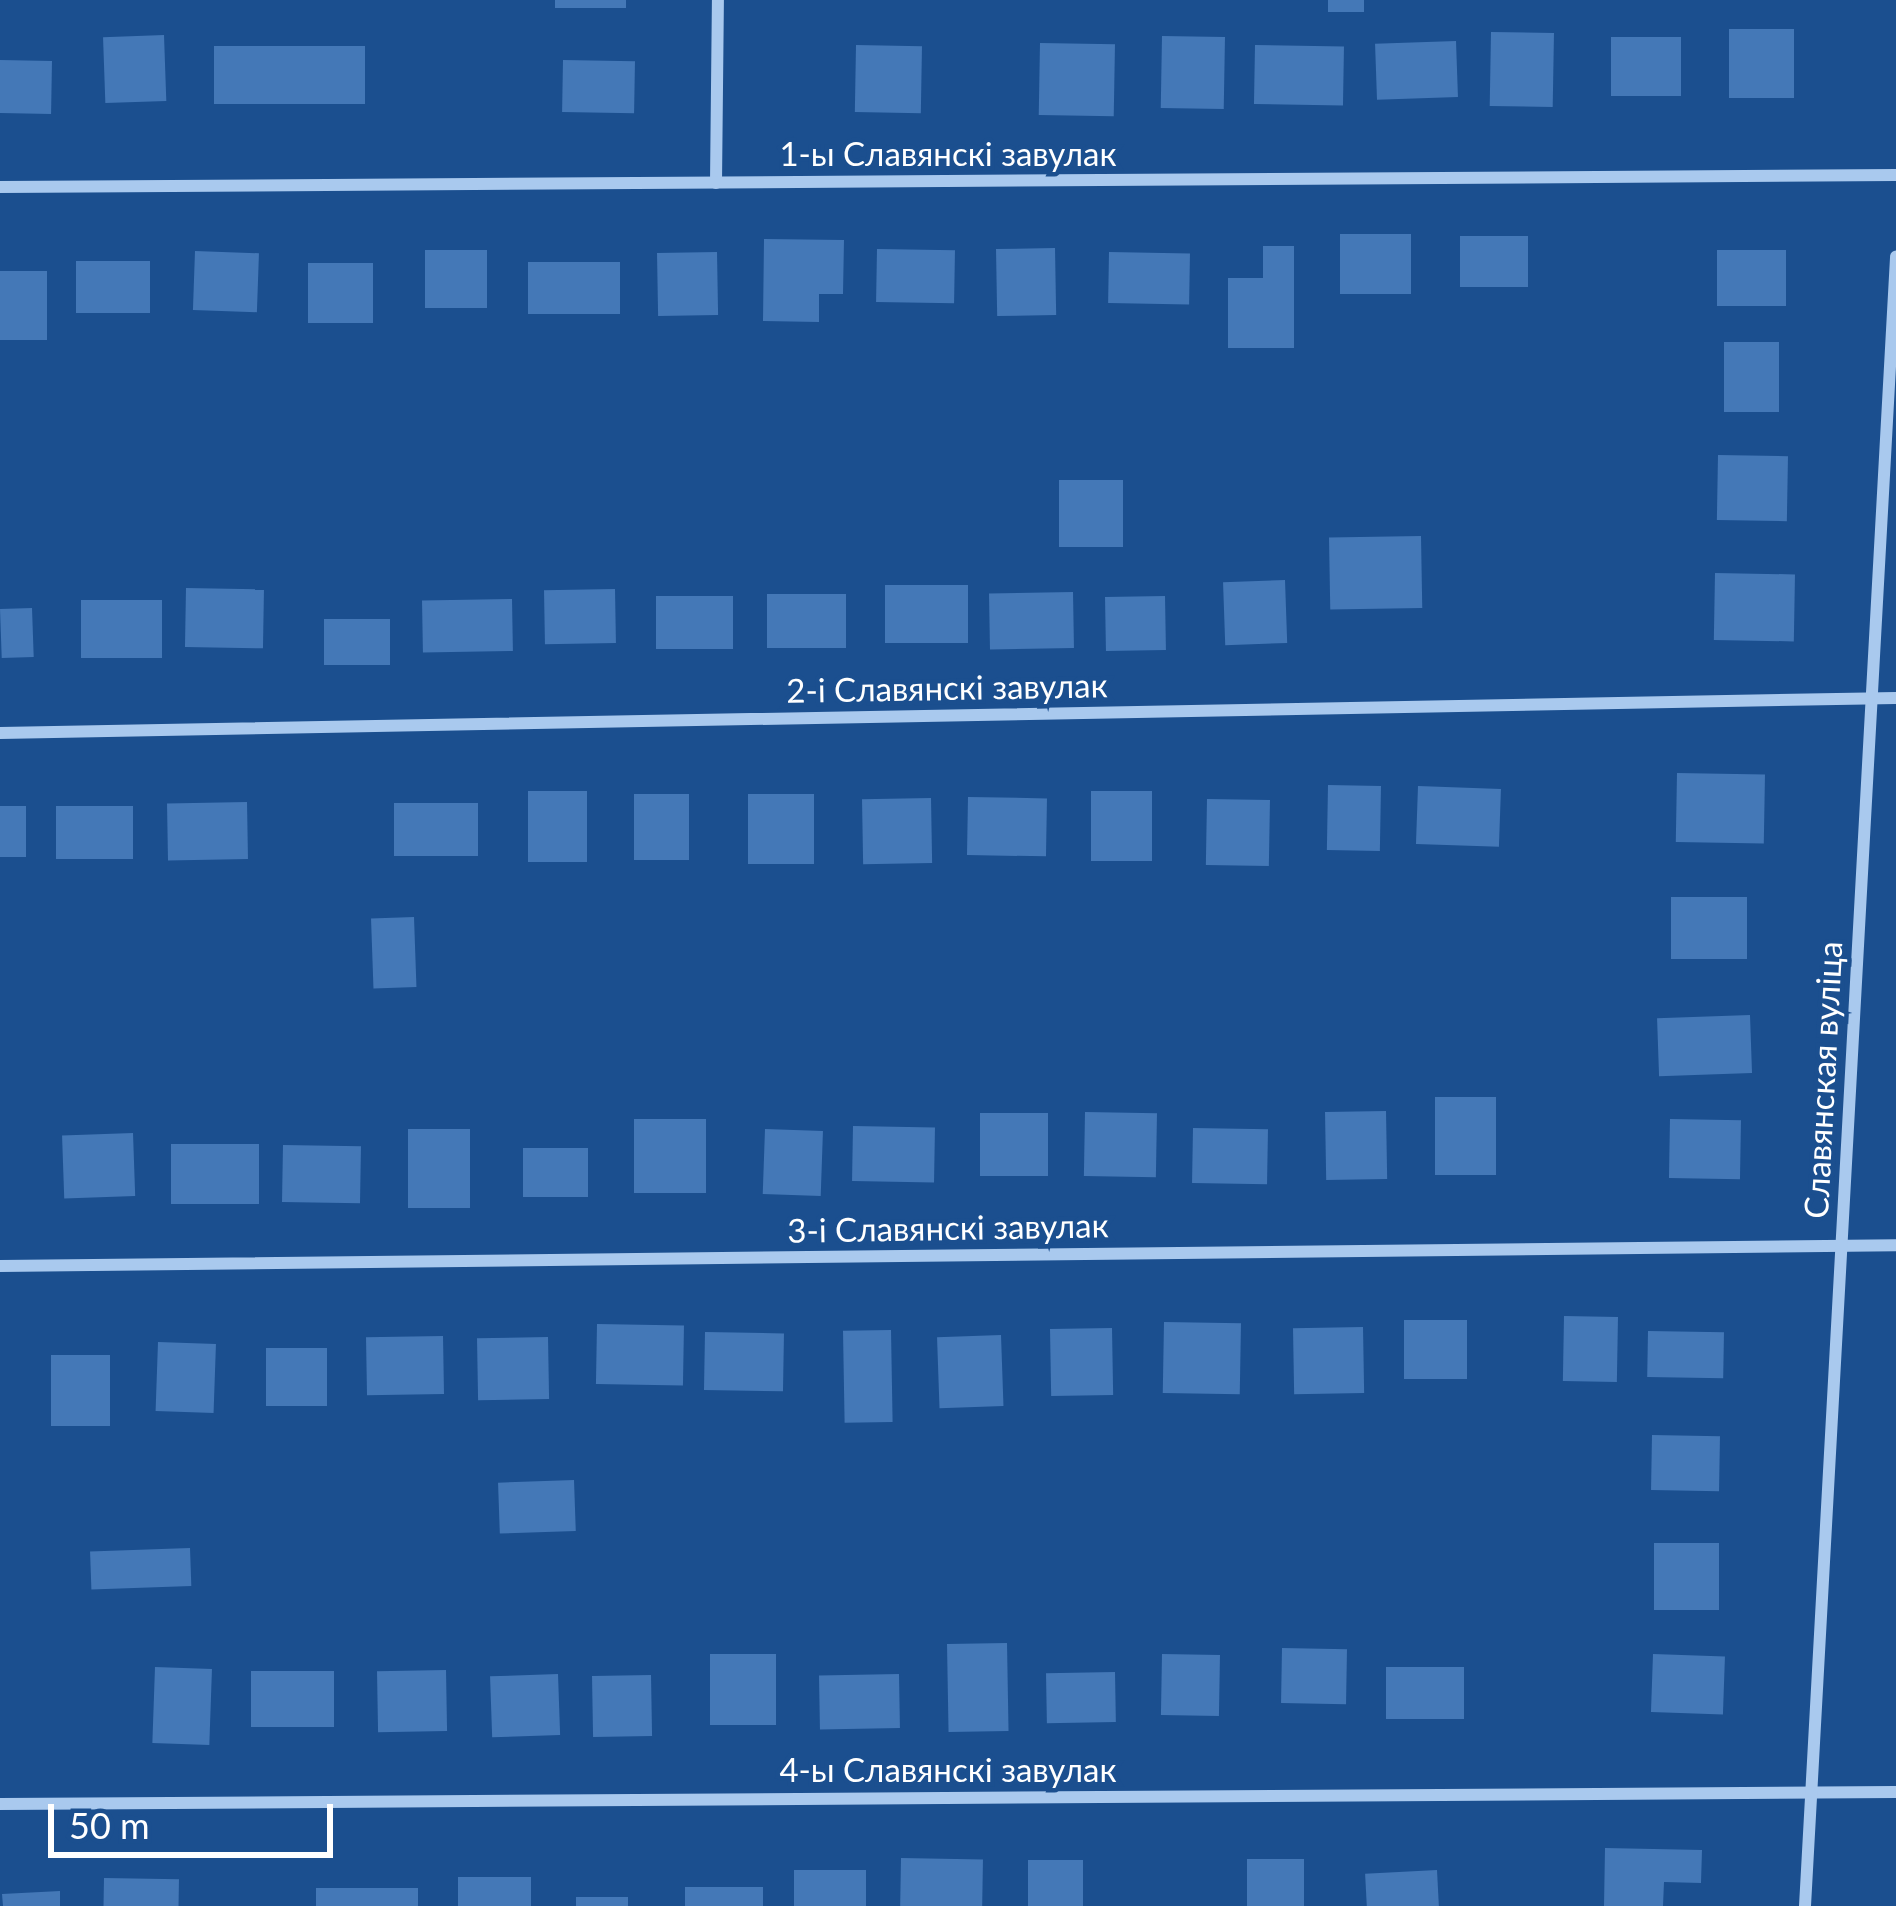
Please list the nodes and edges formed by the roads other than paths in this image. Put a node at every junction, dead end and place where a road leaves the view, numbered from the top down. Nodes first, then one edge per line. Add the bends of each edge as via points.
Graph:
1 (718, 0) edge
2 (1896, 176) edge
3 (716, 182) junction
4 (0, 187) edge
5 (1896, 257) edge
6 (1872, 698) junction
7 (1896, 698) edge
8 (0, 733) edge
9 (1841, 1245) junction
10 (1896, 1245) edge
11 (0, 1266) edge
12 (1811, 1791) junction
13 (1896, 1792) edge
14 (0, 1804) edge
15 (1804, 1906) edge

1 - 3 street
2 - 3 street, 1-ы Славянскі завулак
3 - 4 street, 1-ы Славянскі завулак
5 - 6 street, Славянская вуліца
6 - 7 street, 2-і Славянскі завулак
6 - 8 street, 2-і Славянскі завулак
6 - 9 street, Славянская вуліца
9 - 10 street, 3-і Славянскі завулак
9 - 11 street, 3-і Славянскі завулак
9 - 12 street, Славянская вуліца
12 - 13 street, 4-ы Славянскі завулак
12 - 14 street, 4-ы Славянскі завулак
12 - 15 street, Славянская вуліца

